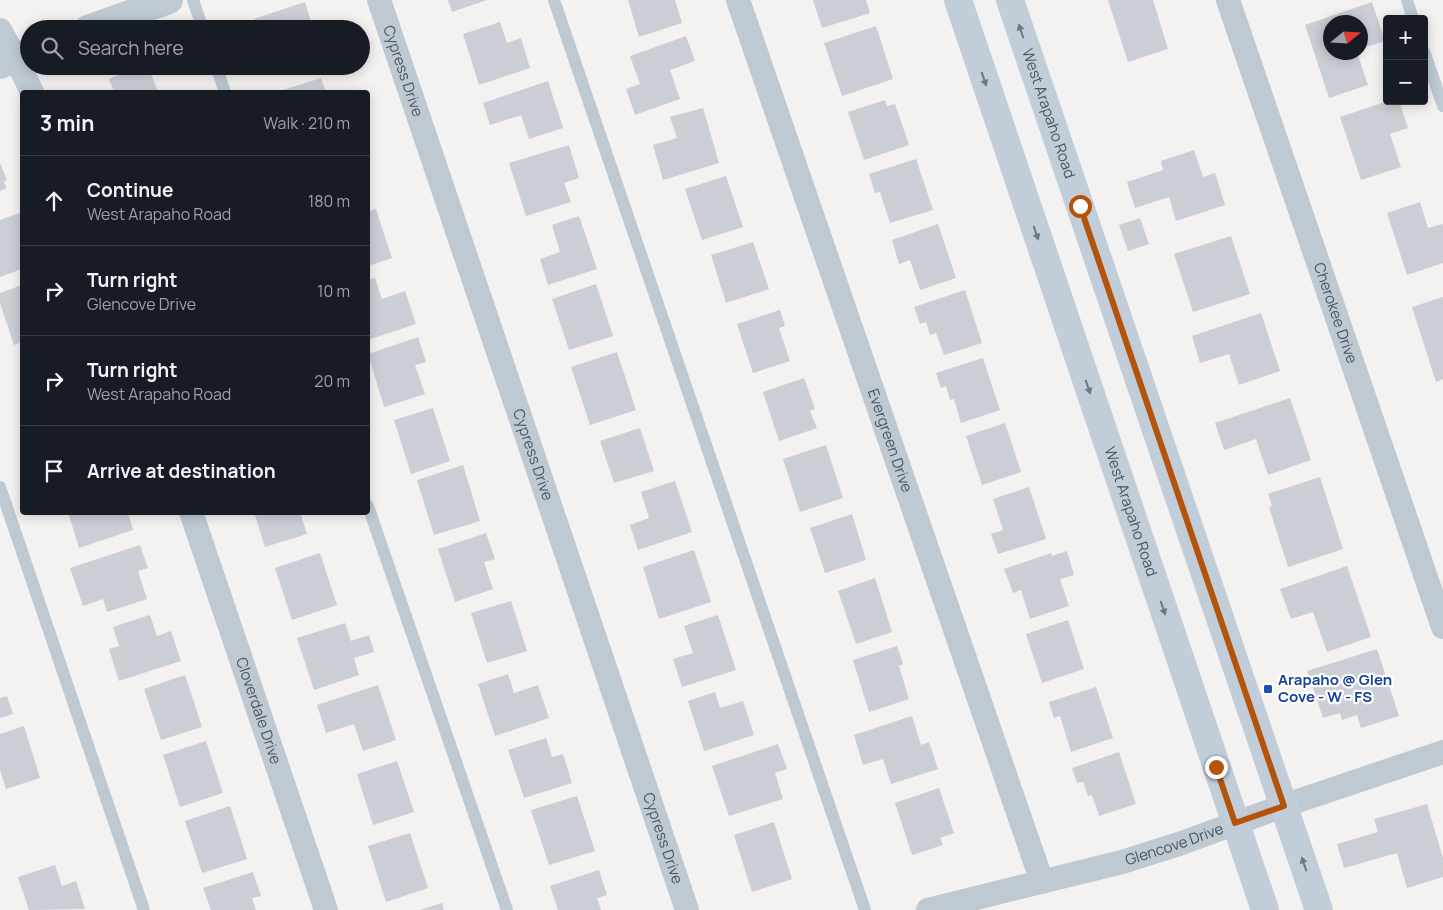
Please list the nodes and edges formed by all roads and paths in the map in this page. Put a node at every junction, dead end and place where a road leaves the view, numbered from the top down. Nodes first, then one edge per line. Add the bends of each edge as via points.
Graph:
1 (169, 0) edge
2 (193, 0) edge
3 (378, 0) edge
4 (554, 0) edge
5 (738, 0) edge
6 (958, 0) edge
7 (1010, 0) edge
8 (1228, 0) edge
9 (1407, 0) edge
10 (1412, 15) edge
11 (113, 20) edge
12 (200, 20) edge
13 (0, 30) edge
14 (15, 58) edge
15 (1427, 60) edge
16 (24, 75) edge
17 (219, 75) edge
18 (31, 90) edge
19 (224, 90) edge
20 (1443, 106) edge
21 (0, 487) edge
22 (370, 512) edge
23 (192, 515) edge
24 (1443, 627) edge
25 (1443, 752) edge
26 (1284, 806) junction
27 (1235, 823) junction
28 (1042, 882) junction
29 (144, 910) edge
30 (326, 910) edge
31 (507, 910) edge
32 (687, 910) edge
33 (865, 910) edge
34 (928, 910) edge
35 (1265, 910) edge
36 (1320, 910) edge

1 - 11 street
2 - 12 lane
3 - 32 street, Cypress Drive
4 - 33 lane
5 - 28 street, Evergreen Drive
6 -> 27 main road, West Arapaho Road
26 -> 7 main road, West Arapaho Road
8 - 24 street, Cherokee Drive
9 - 10 lane
13 - 14 street
15 - 20 lane
16 - 18 street
17 - 19 lane
21 - 29 lane
22 - 31 lane
23 - 30 street, Cloverdale Drive
25 - 26 street, Glencove Drive
26 - 27 street, Glencove Drive
36 -> 26 main road, West Arapaho Road
27 - 28 street, Glencove Drive via 1122,862
27 - 35 main road, West Arapaho Road
28 - 34 street, Glencove Drive

